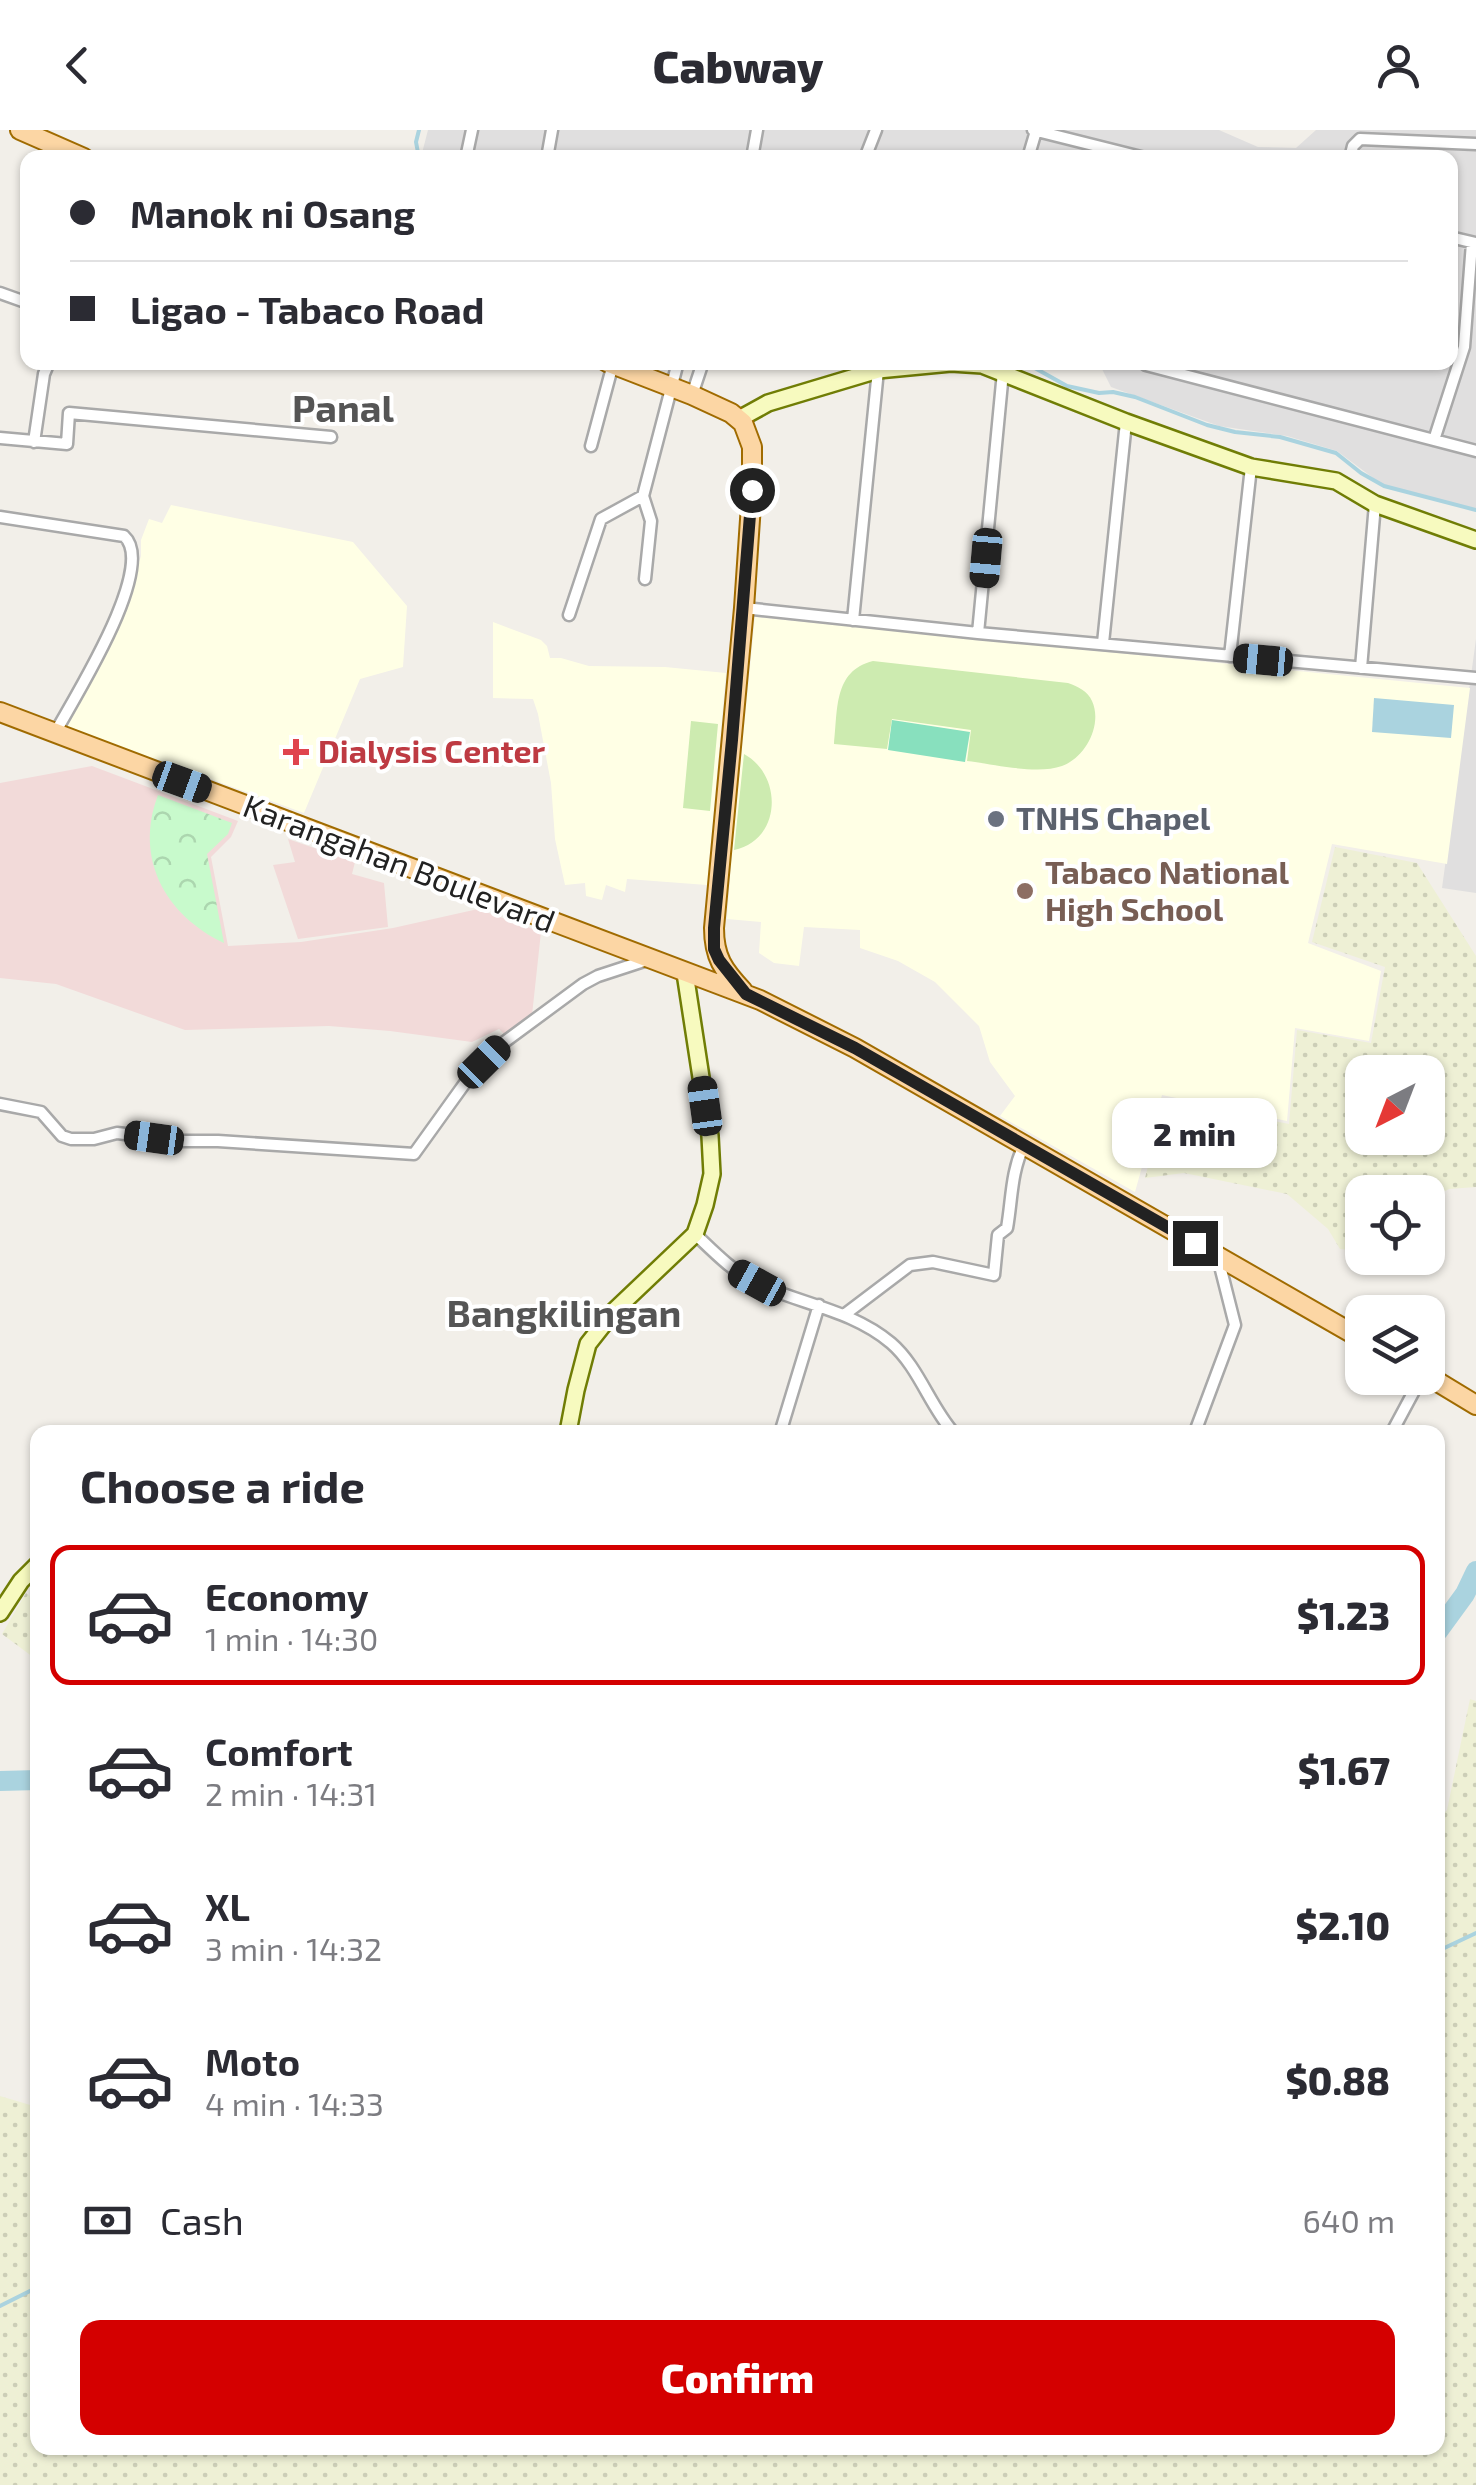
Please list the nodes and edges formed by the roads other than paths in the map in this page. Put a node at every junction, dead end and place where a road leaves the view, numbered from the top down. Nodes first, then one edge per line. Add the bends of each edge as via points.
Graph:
1 (20, 130) edge
2 (1034, 130) edge
3 (1476, 144) edge
4 (66, 150) edge
5 (1113, 150) edge
6 (1352, 150) edge
7 (1474, 243) edge
8 (1458, 346) edge
9 (1464, 347) junction
10 (1458, 366) edge
11 (45, 370) edge
12 (608, 370) edge
13 (628, 370) edge
14 (676, 370) edge
15 (700, 370) edge
16 (878, 370) joint
17 (997, 370) edge
18 (1162, 370) edge
19 (1457, 370) edge
20 (1003, 372) junction
21 (671, 387) junction
22 (692, 395) junction
23 (739, 419) junction
24 (1126, 422) junction
25 (0, 438) edge
26 (332, 438) dead end
27 (1434, 440) junction
28 (34, 442) junction
29 (591, 446) dead end
30 (1476, 452) edge
31 (1251, 466) junction
32 (643, 496) junction
33 (1375, 504) junction
34 (0, 517) edge
35 (1476, 540) edge
36 (645, 580) dead end
37 (744, 608) junction
38 (570, 615) dead end
39 (852, 620) junction
40 (978, 633) junction
41 (1103, 643) junction
42 (1230, 656) junction
43 (1361, 668) junction
44 (1476, 678) edge
45 (0, 712) edge
46 (55, 733) junction
47 (714, 949) junction
48 (651, 958) junction
49 (685, 973) junction
50 (746, 994) junction
51 (0, 1104) edge
52 (1024, 1145) junction
53 (695, 1234) junction
54 (1217, 1255) junction
55 (818, 1305) junction
56 (844, 1315) junction
57 (1345, 1329) edge
58 (1445, 1388) edge
59 (1414, 1395) edge
60 (1476, 1405) edge
61 (569, 1425) edge
62 (782, 1425) edge
63 (949, 1425) edge
64 (1198, 1425) edge
65 (1396, 1425) edge
66 (30, 1572) edge
67 (0, 1612) edge

1 - 4 main road
2 - 5 street
3 - 6 street via 1360,139
7 - 9 street
8 - 9 street
9 - 10 street
11 - 28 street
12 - 29 street
13 - 21 main road
14 - 21 street
15 - 22 street
16 - 23 street via 768,403
16 - 39 street
17 - 20 street
18 - 27 street
19 - 27 street
20 - 24 street
20 - 40 street
21 - 22 main road
21 - 32 street
22 - 23 main road
23 - 37 main road via 753,466
24 - 31 street
24 - 41 street
25 - 28 street
26 - 28 street via 69,413 67,444
27 - 30 street
31 - 33 street via 1336,481
31 - 42 street
32 - 36 street via 650,521
32 - 38 street via 601,519
33 - 35 street
33 - 43 street
34 - 46 street via 124,536 134,552 125,599
37 - 39 street
37 - 47 main road
39 - 40 street
40 - 41 street
41 - 42 street
42 - 43 street
43 - 44 street
45 - 46 main road, Karangahan Boulevard
46 - 48 main road, Karangahan Boulevard
47 - 49 main road
47 - 50 main road
48 - 49 main road, Karangahan Boulevard
48 - 51 street via 583,984 499,1046 414,1154 117,1134 72,1140 41,1112
49 - 50 main road, Karangahan Boulevard
49 - 53 street via 712,1174
50 - 52 main road, Karangahan Boulevard
52 - 54 main road, Karangahan Boulevard
52 - 56 street via 1007,1228 998,1235 994,1275 932,1262 910,1265
53 - 55 street via 735,1271
53 - 61 street via 588,1344
54 - 57 main road, Karangahan Boulevard
54 - 64 street via 1235,1326
55 - 56 street
55 - 62 street
56 - 63 street via 893,1345
58 - 60 main road
59 - 65 street
66 - 67 street

